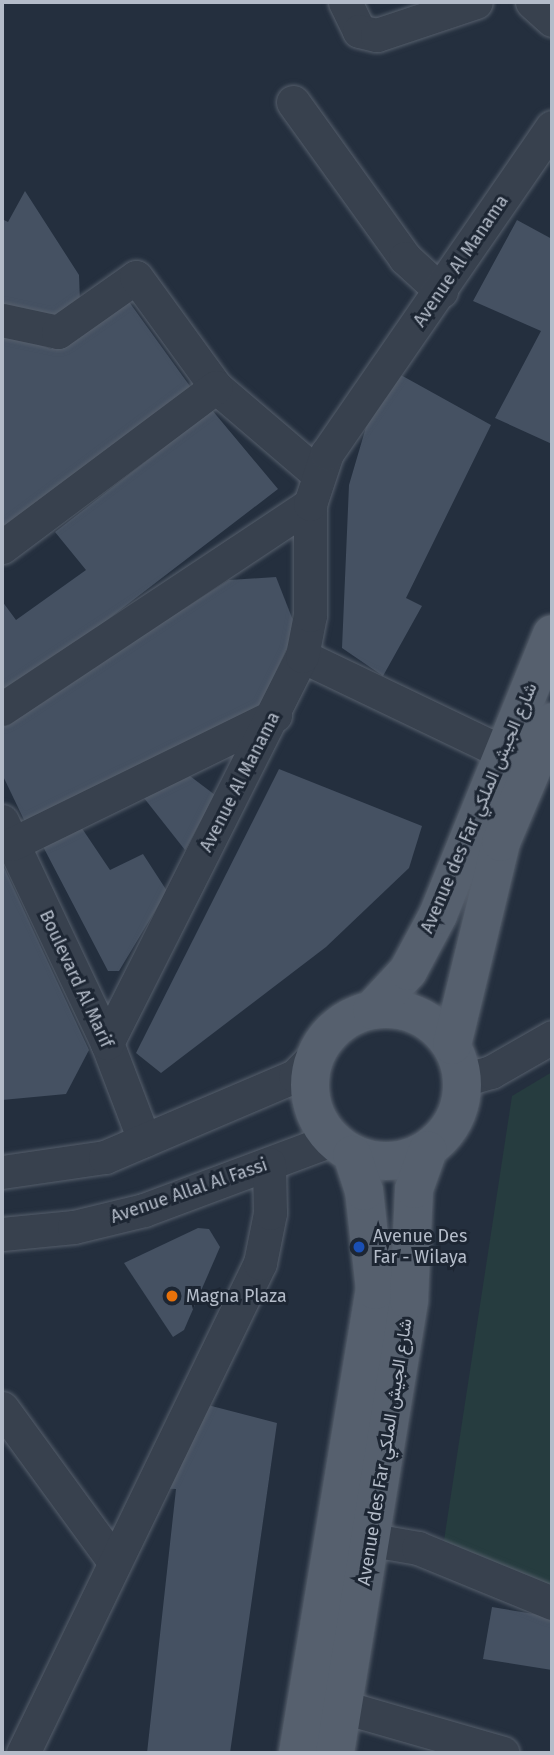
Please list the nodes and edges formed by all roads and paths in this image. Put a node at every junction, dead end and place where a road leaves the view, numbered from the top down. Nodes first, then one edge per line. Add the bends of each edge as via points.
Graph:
1 (345, 2) edge
2 (476, 2) edge
3 (532, 2) edge
4 (552, 20) edge
5 (293, 103) dead end
6 (552, 127) edge
7 (441, 291) junction
8 (2, 320) edge
9 (216, 387) junction
10 (315, 490) junction
11 (2, 547) edge
12 (552, 634) edge
13 (302, 656) junction
14 (2, 709) edge
15 (275, 715) junction
16 (552, 722) edge
17 (502, 752) junction
18 (7, 833) edge
19 (372, 1010) junction
20 (552, 1037) edge
21 (107, 1043) junction
22 (315, 1055) junction
23 (458, 1063) junction
24 (144, 1140) junction
25 (341, 1147) junction
26 (428, 1150) junction
27 (269, 1164) junction
28 (2, 1172) edge
29 (2, 1234) edge
30 (2, 1408) edge
31 (372, 1540) junction
32 (112, 1559) junction
33 (552, 1603) edge
34 (343, 1707) junction
35 (23, 1753) edge
36 (298, 1753) edge
37 (335, 1753) edge
38 (503, 1753) edge

1 - 2 street via 359,31 377,35
3 - 4 street
5 - 7 street via 405,258
6 - 7 street, Avenue Al Manama
7 - 10 street, Avenue Al Manama via 346,421
8 - 9 street via 58,332 136,277
9 - 10 street
9 - 11 street
10 - 13 street, Avenue Al Manama via 310,615
10 - 14 street, Avenue Al Manama
12 - 17 main road, Avenue des Far شارع الجيش الملكي
13 - 15 street, Avenue Al Manama
13 - 17 street
15 - 18 street
15 - 21 street, Avenue Al Manama
16 - 23 main road, Avenue des Far شارع الجيش الملكي via 501,842
17 - 19 main road, Avenue des Far شارع الجيش الملكي via 439,915 408,971
18 - 21 street, Boulevard Al Marif
19 - 22 main road via 348,1018
19 - 23 main road via 422,1019
20 - 23 street via 491,1072
21 - 24 street, Boulevard Al Marif
22 - 24 street via 295,1076
22 - 25 main road via 310,1100
23 - 26 main road via 448,1132
24 - 28 street via 105,1157
25 - 26 main road via 390,1163
25 - 27 street, Avenue Allal Al Fassi
25 - 36 main road, Avenue des Far شارع الجيش الملكي via 364,1191 375,1290
26 - 31 main road, Avenue des Far شارع الجيش الملكي via 414,1189 409,1300
27 - 29 street, Avenue Allal Al Fassi via 144,1210 74,1227
27 - 32 street via 270,1213 260,1263
30 - 32 street
31 - 33 street via 418,1548
31 - 34 main road, Avenue des Far شارع الجيش الملكي
32 - 35 street
34 - 37 main road, Avenue des Far شارع الجيش الملكي
34 - 38 street

